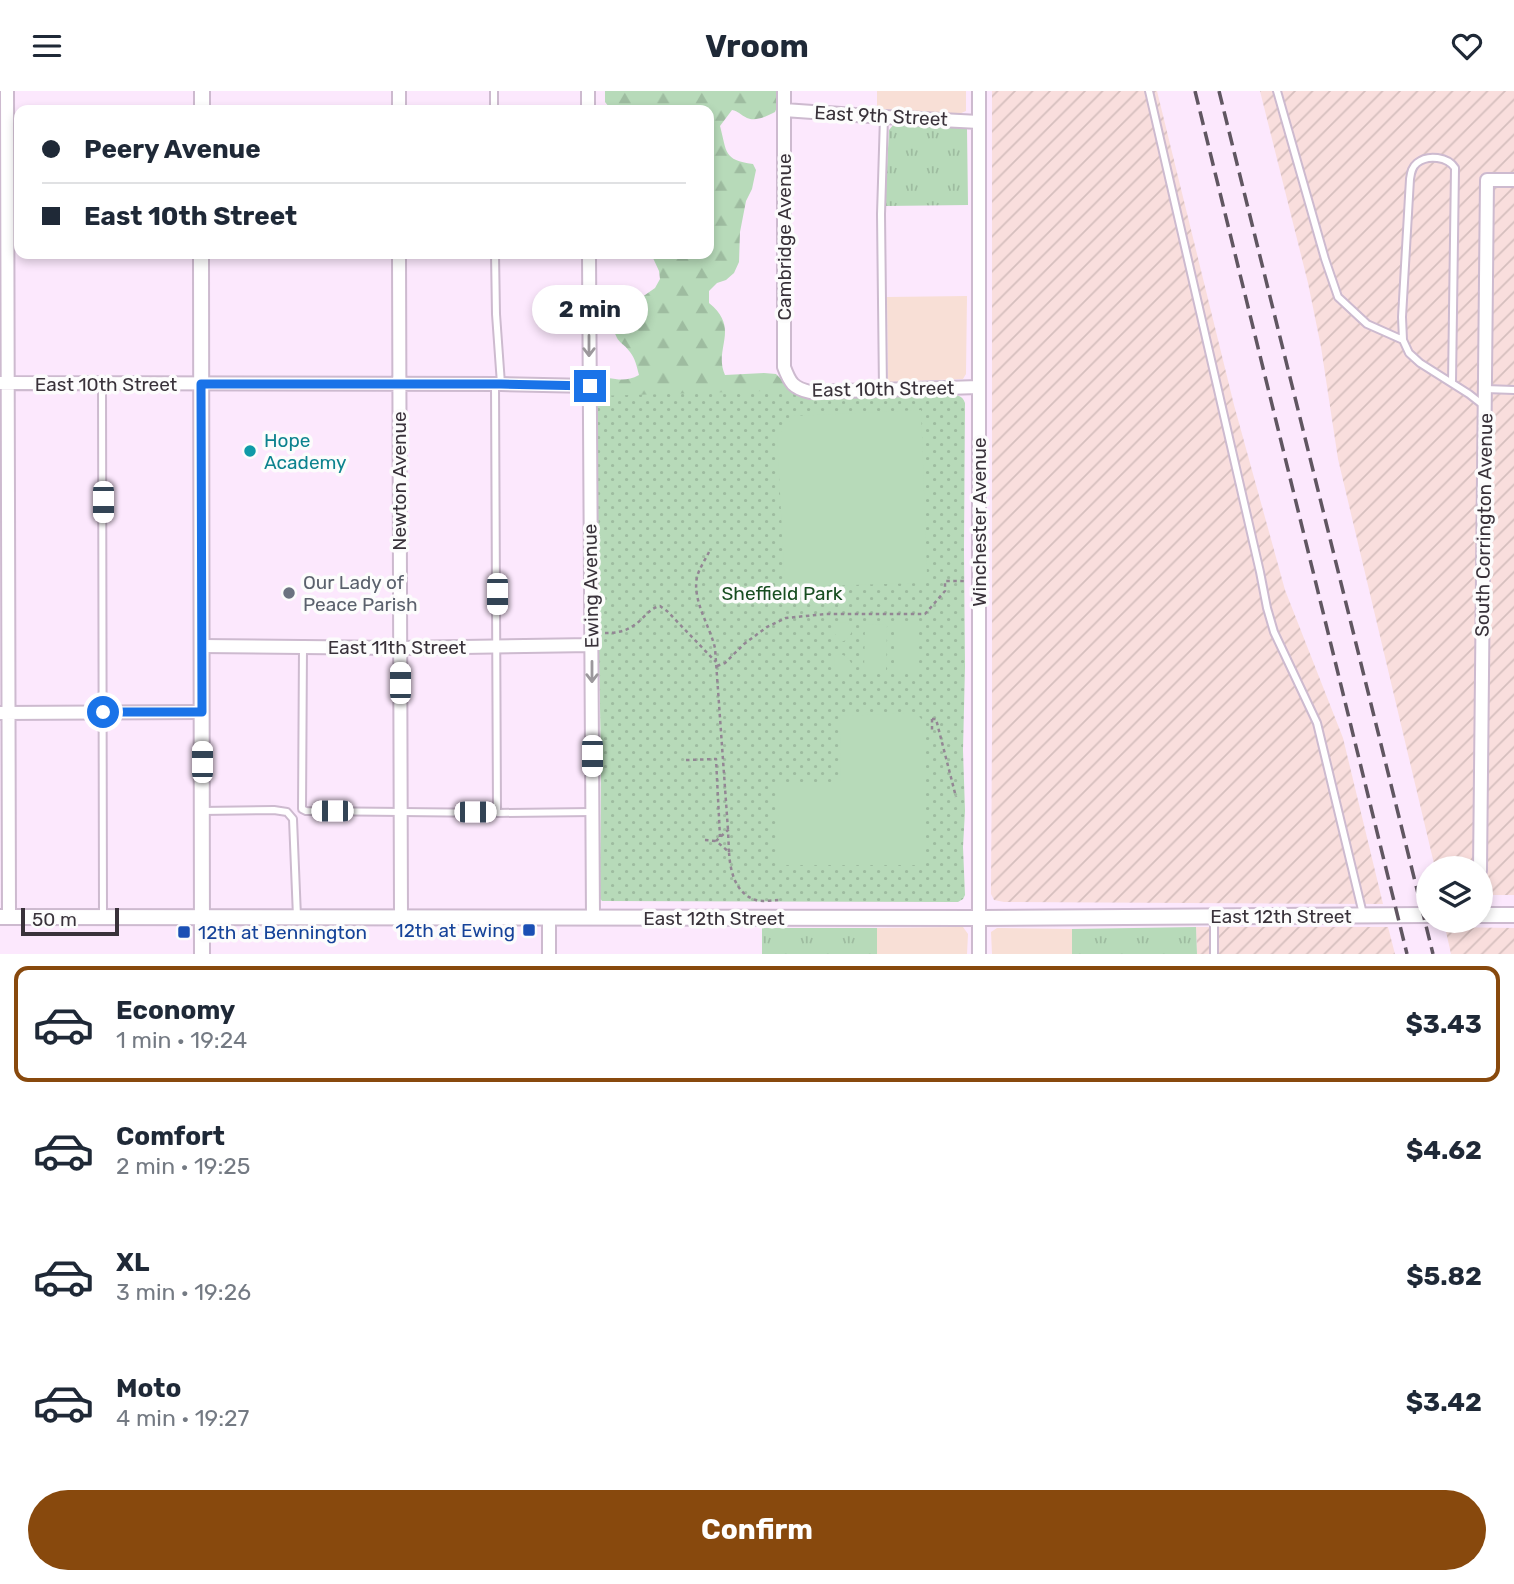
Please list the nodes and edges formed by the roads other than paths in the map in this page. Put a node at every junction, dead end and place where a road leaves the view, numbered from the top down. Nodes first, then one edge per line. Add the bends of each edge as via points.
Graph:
1 (7, 91) edge
2 (784, 91) edge
3 (979, 91) edge
4 (1149, 91) edge
5 (1277, 91) edge
6 (785, 110) junction
7 (884, 117) junction
8 (9, 121) edge
9 (979, 122) junction
10 (1514, 180) edge
11 (201, 259) edge
12 (399, 259) edge
13 (495, 259) edge
14 (589, 259) edge
15 (1403, 340) junction
16 (790, 381) joint
17 (3, 383) edge
18 (1452, 383) junction
19 (102, 384) junction
20 (201, 384) junction
21 (399, 384) junction
22 (498, 384) junction
23 (590, 386) junction
24 (979, 387) junction
25 (1485, 389) junction
26 (883, 390) junction
27 (1514, 390) edge
28 (1485, 407) junction
29 (592, 645) junction
30 (201, 646) junction
31 (497, 646) junction
32 (303, 647) junction
33 (399, 648) junction
34 (103, 712) junction
35 (202, 712) junction
36 (4, 713) edge
37 (202, 811) junction
38 (4, 812) edge
39 (400, 812) junction
40 (592, 812) junction
41 (497, 813) junction
42 (1480, 856) edge
43 (1363, 915) junction
44 (1416, 915) edge
45 (1493, 915) edge
46 (1514, 915) edge
47 (1214, 916) junction
48 (4, 917) edge
49 (103, 917) junction
50 (202, 917) junction
51 (297, 917) junction
52 (401, 918) junction
53 (549, 918) junction
54 (593, 918) junction
55 (979, 918) junction
56 (202, 954) edge
57 (549, 954) edge
58 (979, 954) edge
59 (1214, 954) edge

1 - 8 street
2 - 6 street, Cambridge Avenue
3 - 9 street, Winchester Avenue
4 - 43 lane via 1267,608 1317,723
5 - 15 lane via 1338,297 1367,324
6 - 7 street, East 9th Street
6 - 16 street, Cambridge Avenue via 784,367
7 - 9 street, East 9th Street
7 - 26 lane
8 - 17 street
9 - 24 street, Winchester Avenue
10 - 25 street, South Corrington Avenue via 1487,180
11 - 20 street
12 - 21 street, Newton Avenue
13 - 22 lane
14 -> 23 street, Ewing Avenue
15 - 18 lane via 1420,363
15 - 18 lane via 1411,172 1423,159 1439,158 1452,163 1455,173
16 - 26 street, East 10th Street via 810,392
17 - 19 street, East 10th Street
17 - 36 street
18 - 28 lane
19 - 20 street, East 10th Street
19 - 34 lane
20 - 21 street, East 10th Street
20 - 30 street
21 - 22 street, East 10th Street
21 - 33 street, Newton Avenue
22 - 23 street, East 10th Street
22 - 31 lane
23 - 29 street, Ewing Avenue
24 - 26 street, East 10th Street
24 - 55 street, Winchester Avenue
25 - 27 lane
25 - 28 street, South Corrington Avenue
28 - 42 street, South Corrington Avenue
29 - 31 street, East 11th Street
29 -> 40 street, Ewing Avenue
30 - 32 street, East 11th Street
30 - 35 street
31 - 33 street, East 11th Street
31 - 41 lane
32 - 33 street, East 11th Street
32 - 39 lane via 302,809
33 - 39 street, Newton Avenue
34 - 35 street
34 - 36 street
34 - 49 lane
35 - 37 street
36 - 38 street
37 - 50 street
37 - 51 lane via 287,812 293,820
38 - 48 street
39 - 41 lane
39 - 52 street, Newton Avenue
40 - 41 lane
40 - 54 street, Ewing Avenue
43 - 44 street, East 12th Street
43 - 47 street, East 12th Street
45 - 46 street
47 - 55 street, East 12th Street
47 - 59 lane
48 - 49 street, East 12th Street
49 - 50 street, East 12th Street
50 - 51 street, East 12th Street
50 - 56 street
51 - 52 street, East 12th Street
52 - 53 street, East 12th Street
53 - 54 street, East 12th Street
53 - 57 street
54 - 55 street, East 12th Street
55 - 58 street, Winchester Avenue

